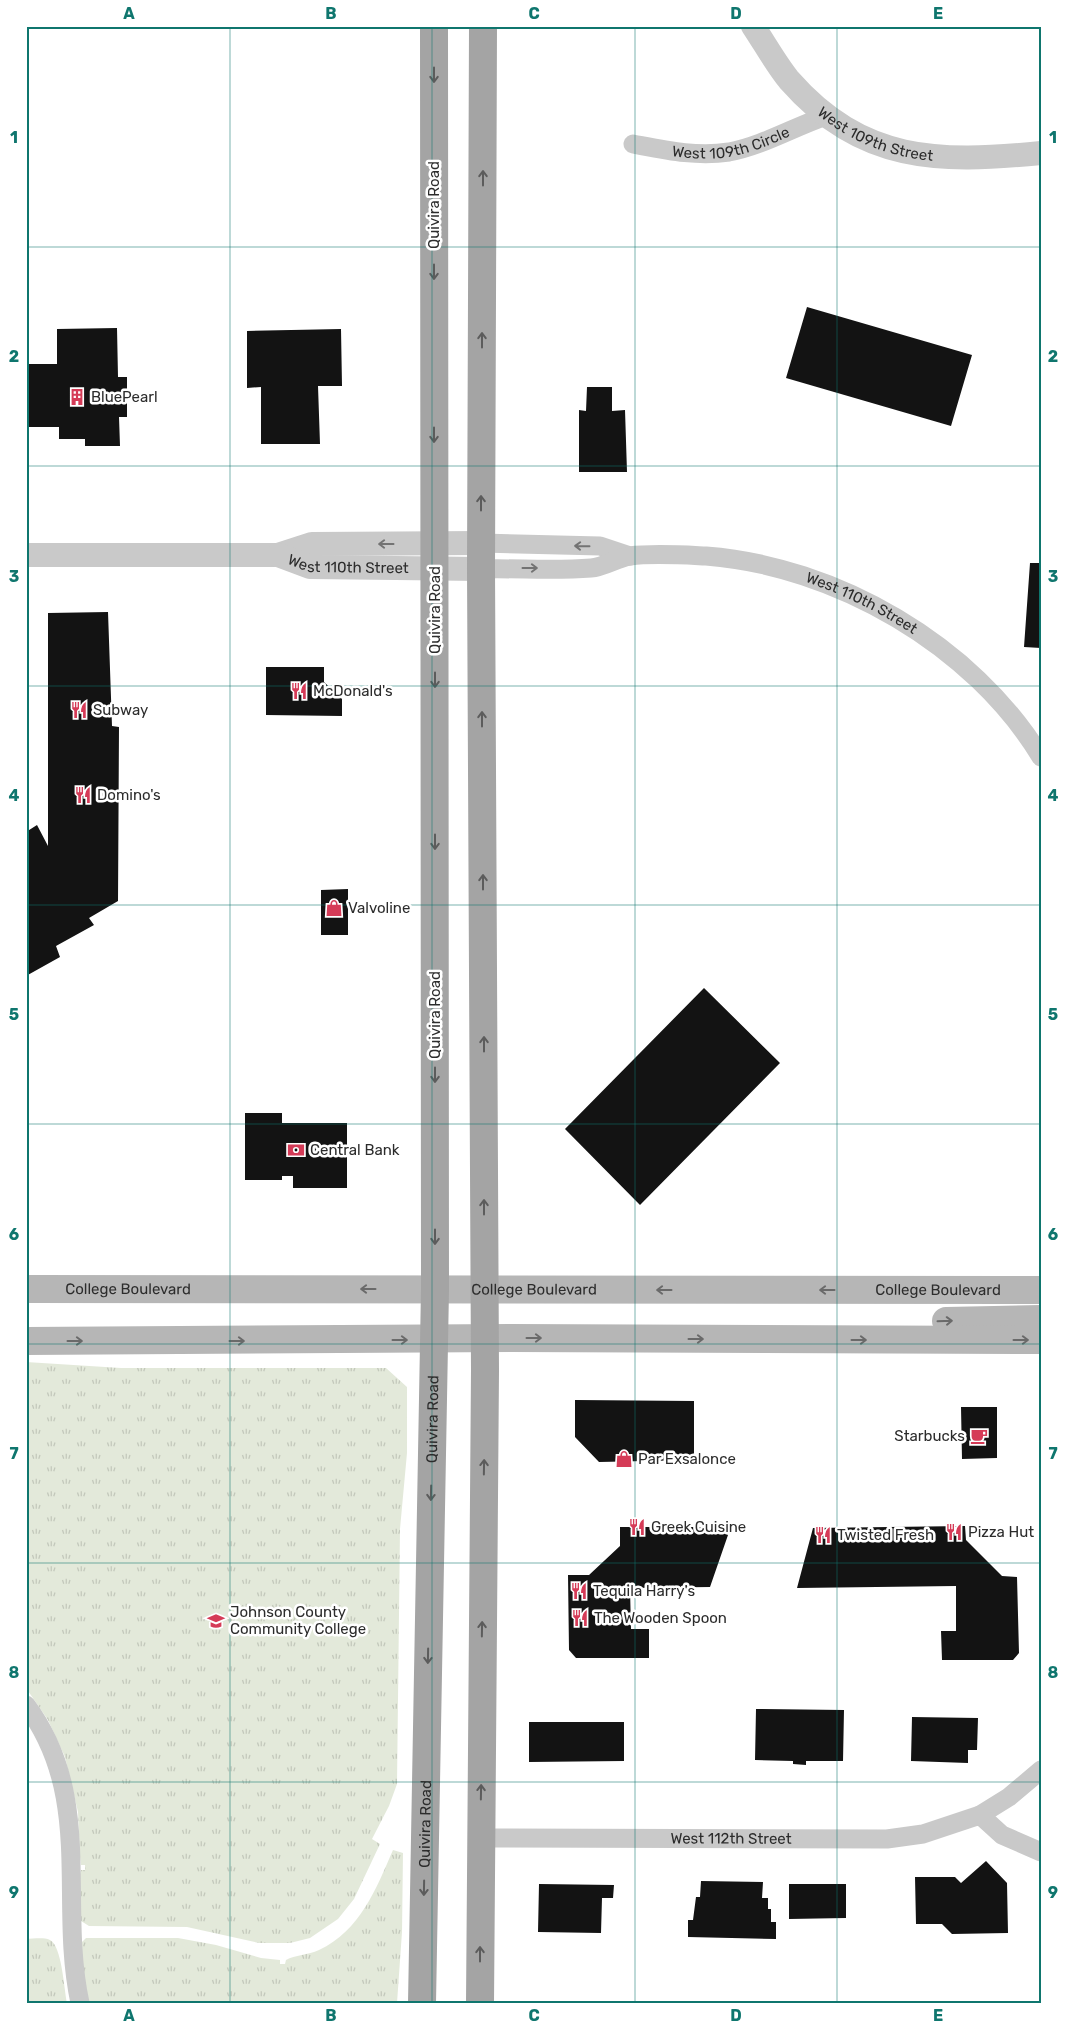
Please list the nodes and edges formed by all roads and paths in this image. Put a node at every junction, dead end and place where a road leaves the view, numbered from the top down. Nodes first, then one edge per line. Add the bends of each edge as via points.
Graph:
1 (434, 26) edge
2 (483, 26) edge
3 (753, 26) edge
4 (826, 116) junction
5 (633, 144) dead end
6 (1041, 153) edge
7 (26, 555) edge
8 (435, 556) junction
9 (481, 556) junction
10 (630, 556) junction
11 (1041, 757) edge
12 (435, 1289) junction
13 (26, 1290) edge
14 (1041, 1290) edge
15 (485, 1291) junction
16 (1041, 1319) edge
17 (485, 1339) junction
18 (433, 1340) junction
19 (902, 1340) junction
20 (1041, 1340) edge
21 (26, 1341) edge
22 (26, 1705) edge
23 (1041, 1770) edge
24 (980, 1814) junction
25 (480, 1838) junction
26 (1041, 1852) edge
27 (80, 2003) edge
28 (422, 2003) edge
29 (480, 2003) edge

1 -> 8 main road, Quivira Road
9 -> 2 main road
3 - 4 street, West 109th Street via 789,80
4 - 5 street, West 109th Circle via 729,152 698,154
4 - 6 street, West 109th Street via 865,140 910,154 991,156
7 - 8 street, West 110th Street via 278,555 312,544
8 - 9 street, West 110th Street
8 -> 12 main road, Quivira Road
10 -> 9 street, West 110th Street via 600,546
9 -> 10 street, West 110th Street via 592,568
15 -> 9 main road
10 - 11 street, West 110th Street via 705,556 741,560 802,575 852,594 936,644 982,684 1008,712
12 -> 13 main road, College Boulevard
12 - 15 main road, College Boulevard
12 - 18 main road, Quivira Road
14 -> 15 main road, College Boulevard
15 - 17 main road
19 -> 16 main road via 929,1322
17 - 18 main road
17 -> 19 main road
25 -> 17 main road
21 -> 18 main road
18 -> 28 main road, Quivira Road
19 -> 20 main road
22 - 27 street via 46,1739 62,1779 70,1817 72,1933
23 - 24 street, West 112th Street via 1009,1797
24 - 25 street, West 112th Street via 923,1834 887,1839
24 - 26 street via 1002,1835
29 -> 25 main road

